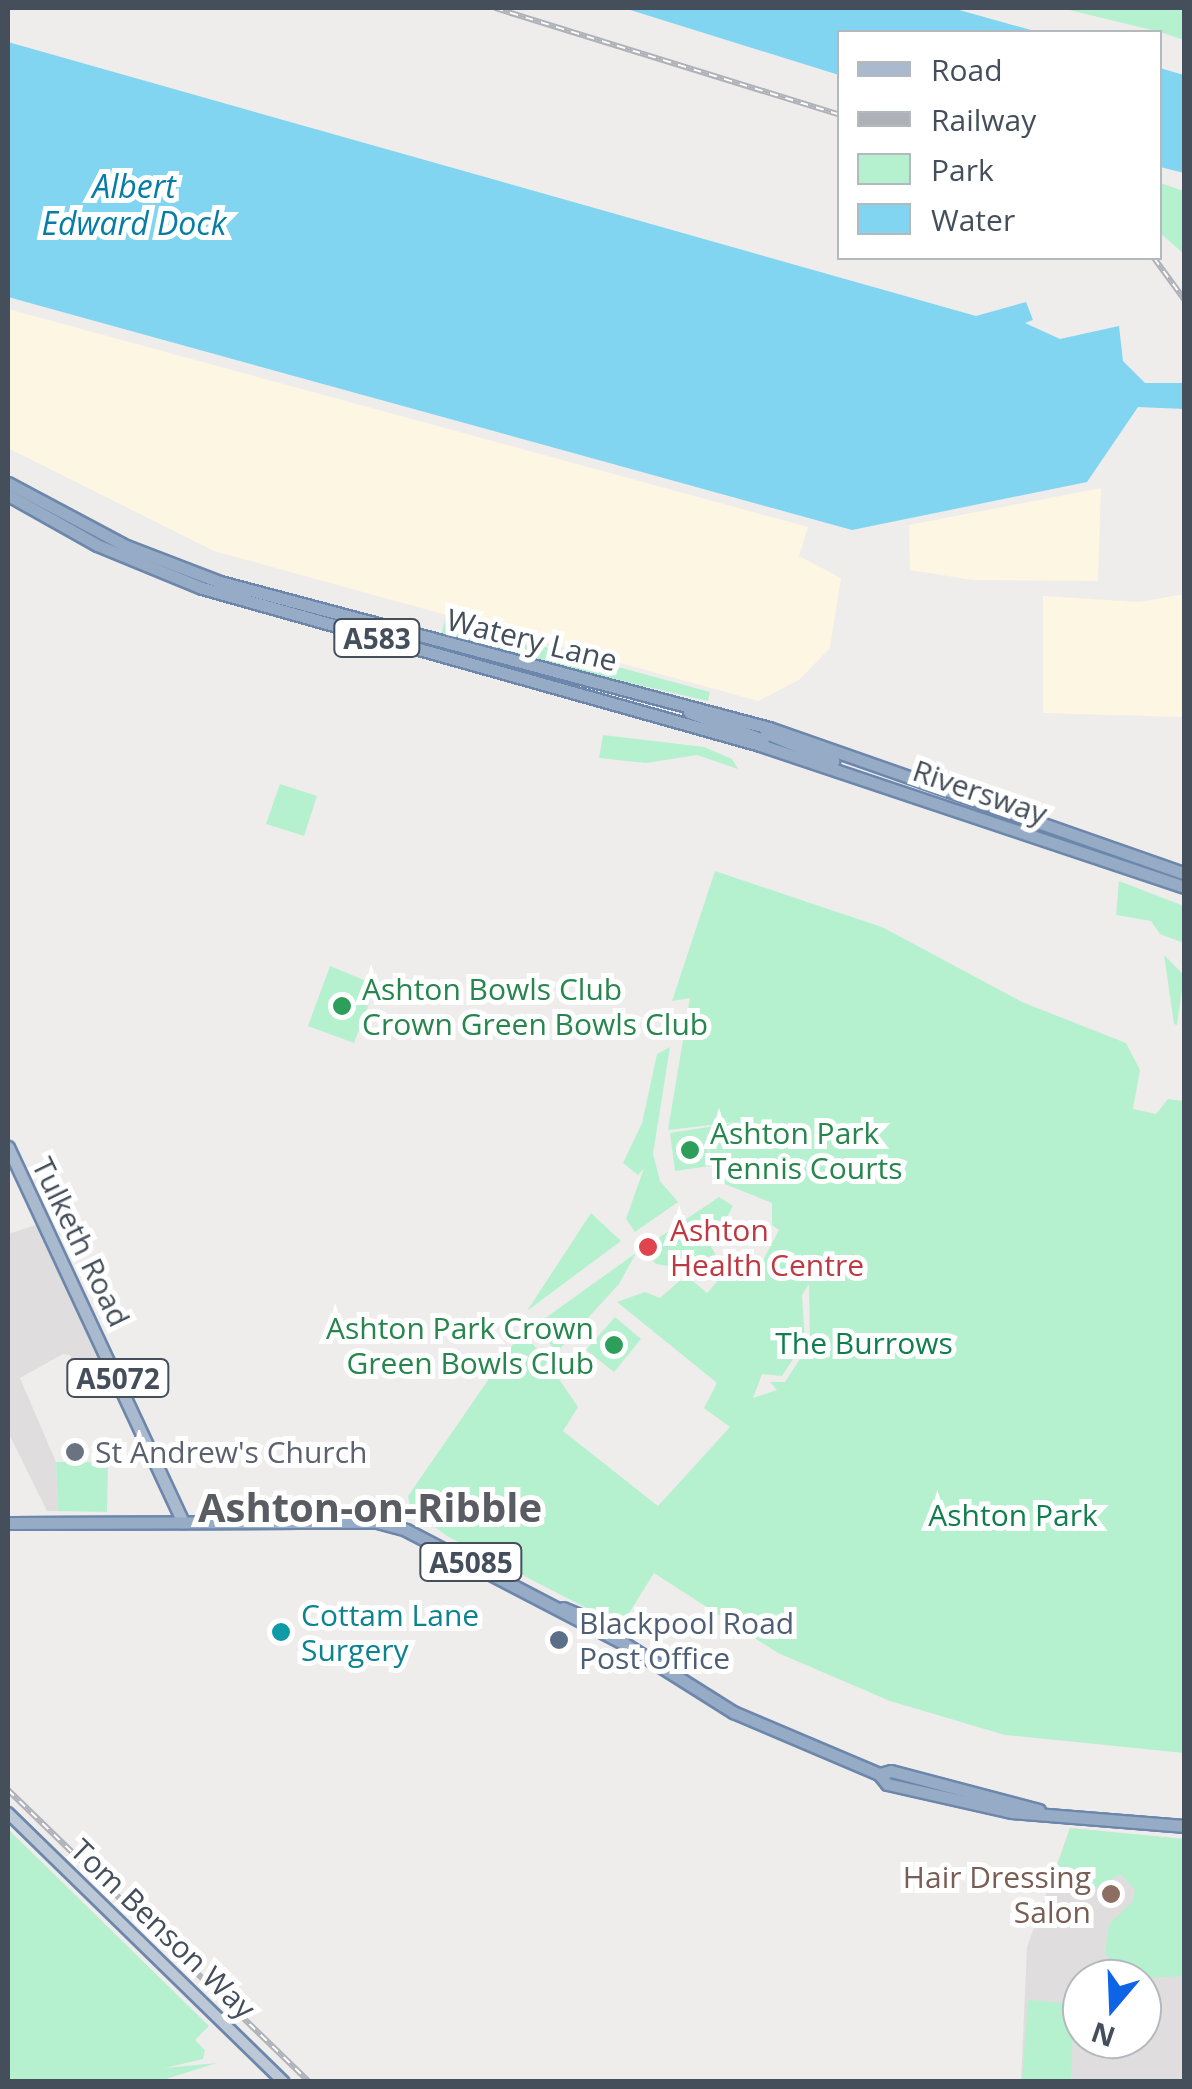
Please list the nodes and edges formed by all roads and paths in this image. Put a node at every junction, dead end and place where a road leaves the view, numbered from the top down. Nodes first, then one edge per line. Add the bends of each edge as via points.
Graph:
1 (8, 482) edge
2 (8, 495) edge
3 (765, 737) junction
4 (1184, 873) edge
5 (1184, 886) edge
6 (8, 1147) edge
7 (183, 1522) junction
8 (8, 1523) edge
9 (8, 1814) edge
10 (1184, 1826) edge
11 (284, 2082) edge

1 - 3 highway, Watery Lane / A583 via 126,546 220,582 658,698
2 - 3 highway, Watery Lane / A583 via 96,544 202,588
3 - 4 highway, Riversway / A583
3 - 5 highway, Riversway / A583 via 881,785
6 - 7 main road, Tulketh Road / A5072
7 - 8 highway, A5085
7 - 10 highway, A5085 via 377,1522 596,1619 761,1727 879,1774 886,1784 949,1801
9 - 11 main road, Tom Benson Way

